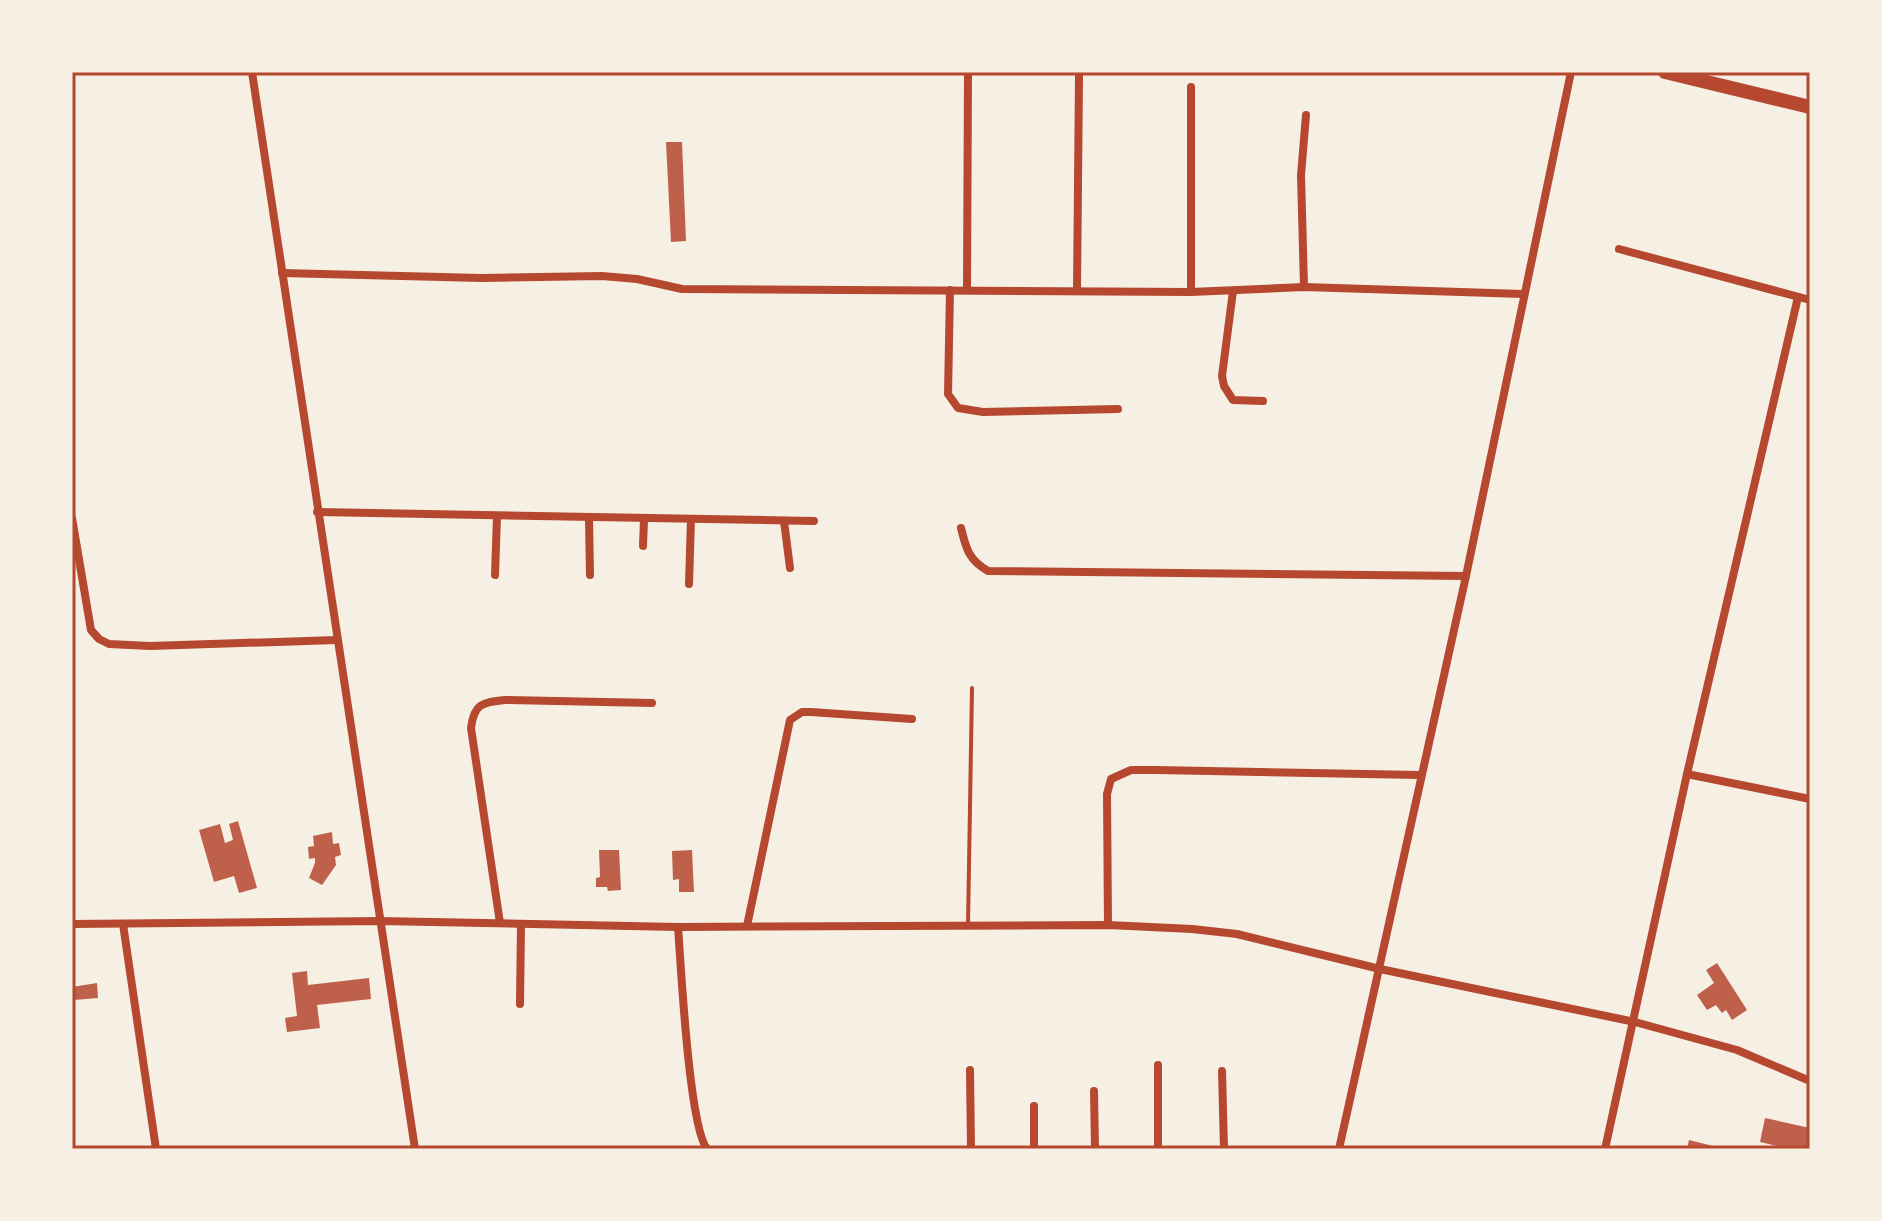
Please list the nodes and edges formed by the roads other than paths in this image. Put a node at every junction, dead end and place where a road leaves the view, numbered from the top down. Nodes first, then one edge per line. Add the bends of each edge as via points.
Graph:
1 (252, 72) edge
2 (968, 72) edge
3 (1571, 72) edge
4 (1665, 72) edge
5 (1079, 76) dead end
6 (1191, 87) dead end
7 (1810, 107) edge
8 (1306, 115) dead end
9 (1619, 249) dead end
10 (282, 273) junction
11 (1304, 287) junction
12 (950, 290) junction
13 (967, 290) junction
14 (1077, 290) junction
15 (1233, 291) junction
16 (1191, 292) junction
17 (1523, 294) junction
18 (1798, 297) junction
19 (1810, 300) edge
20 (1263, 401) dead end
21 (1118, 409) dead end
22 (317, 512) junction
23 (497, 516) junction
24 (72, 518) edge
25 (589, 518) junction
26 (644, 519) junction
27 (691, 519) junction
28 (784, 521) junction
29 (814, 521) dead end
30 (961, 528) dead end
31 (643, 546) dead end
32 (790, 568) dead end
33 (495, 575) dead end
34 (590, 575) dead end
35 (1466, 576) junction
36 (689, 584) dead end
37 (337, 640) junction
38 (972, 688) dead end
39 (652, 703) dead end
40 (912, 719) dead end
41 (1687, 774) junction
42 (1420, 775) junction
43 (1810, 799) edge
44 (380, 921) junction
45 (500, 923) junction
46 (72, 924) edge
47 (123, 924) junction
48 (521, 924) junction
49 (968, 925) junction
50 (1108, 925) junction
51 (747, 926) junction
52 (678, 927) junction
53 (1380, 969) junction
54 (520, 1004) dead end
55 (1635, 1022) junction
56 (1158, 1065) dead end
57 (970, 1070) dead end
58 (1222, 1071) dead end
59 (1810, 1081) edge
60 (1094, 1091) dead end
61 (1034, 1106) dead end
62 (156, 1149) edge
63 (415, 1149) edge
64 (707, 1149) edge
65 (971, 1149) edge
66 (1034, 1149) edge
67 (1095, 1149) edge
68 (1158, 1149) edge
69 (1224, 1149) edge
70 (1339, 1149) edge
71 (1605, 1149) edge

1 - 10 street
2 - 13 street
3 - 17 street
4 - 7 highway
5 - 14 street
6 - 16 street
8 - 11 street via 1301,175
9 - 18 street
10 - 12 street via 602,276 682,289
10 - 22 street
11 - 15 street
11 - 17 street
12 - 13 street
12 - 21 street via 948,394 958,408
13 - 14 street
14 - 16 street
15 - 16 street
15 - 20 street via 1224,386 1233,400
17 - 35 street
18 - 19 street
18 - 41 street
22 - 23 street
22 - 37 street
23 - 25 street
23 - 33 street
24 - 37 street via 91,630 109,644
25 - 26 street
25 - 34 street
26 - 27 street
26 - 31 street
27 - 28 street
27 - 36 street
28 - 29 street
28 - 32 street
30 - 35 street via 967,554 988,571
35 - 42 street
37 - 44 street
38 - 49 lane
39 - 45 street via 505,700 491,701 473,713
40 - 51 street via 802,712 790,720
41 - 43 street
41 - 55 street
42 - 50 street via 1157,770 1119,774 1111,779 1107,794
42 - 53 street
44 - 45 street
44 - 47 street
44 - 63 street
45 - 48 street
46 - 47 street
47 - 62 street
48 - 52 street
48 - 54 street
49 - 50 street
49 - 51 street
50 - 53 street via 1237,934
51 - 52 street
52 - 64 street via 695,1108
53 - 55 street
53 - 70 street
55 - 59 street via 1737,1050
55 - 71 street
56 - 68 street
57 - 65 street
58 - 69 street
60 - 67 street
61 - 66 street

